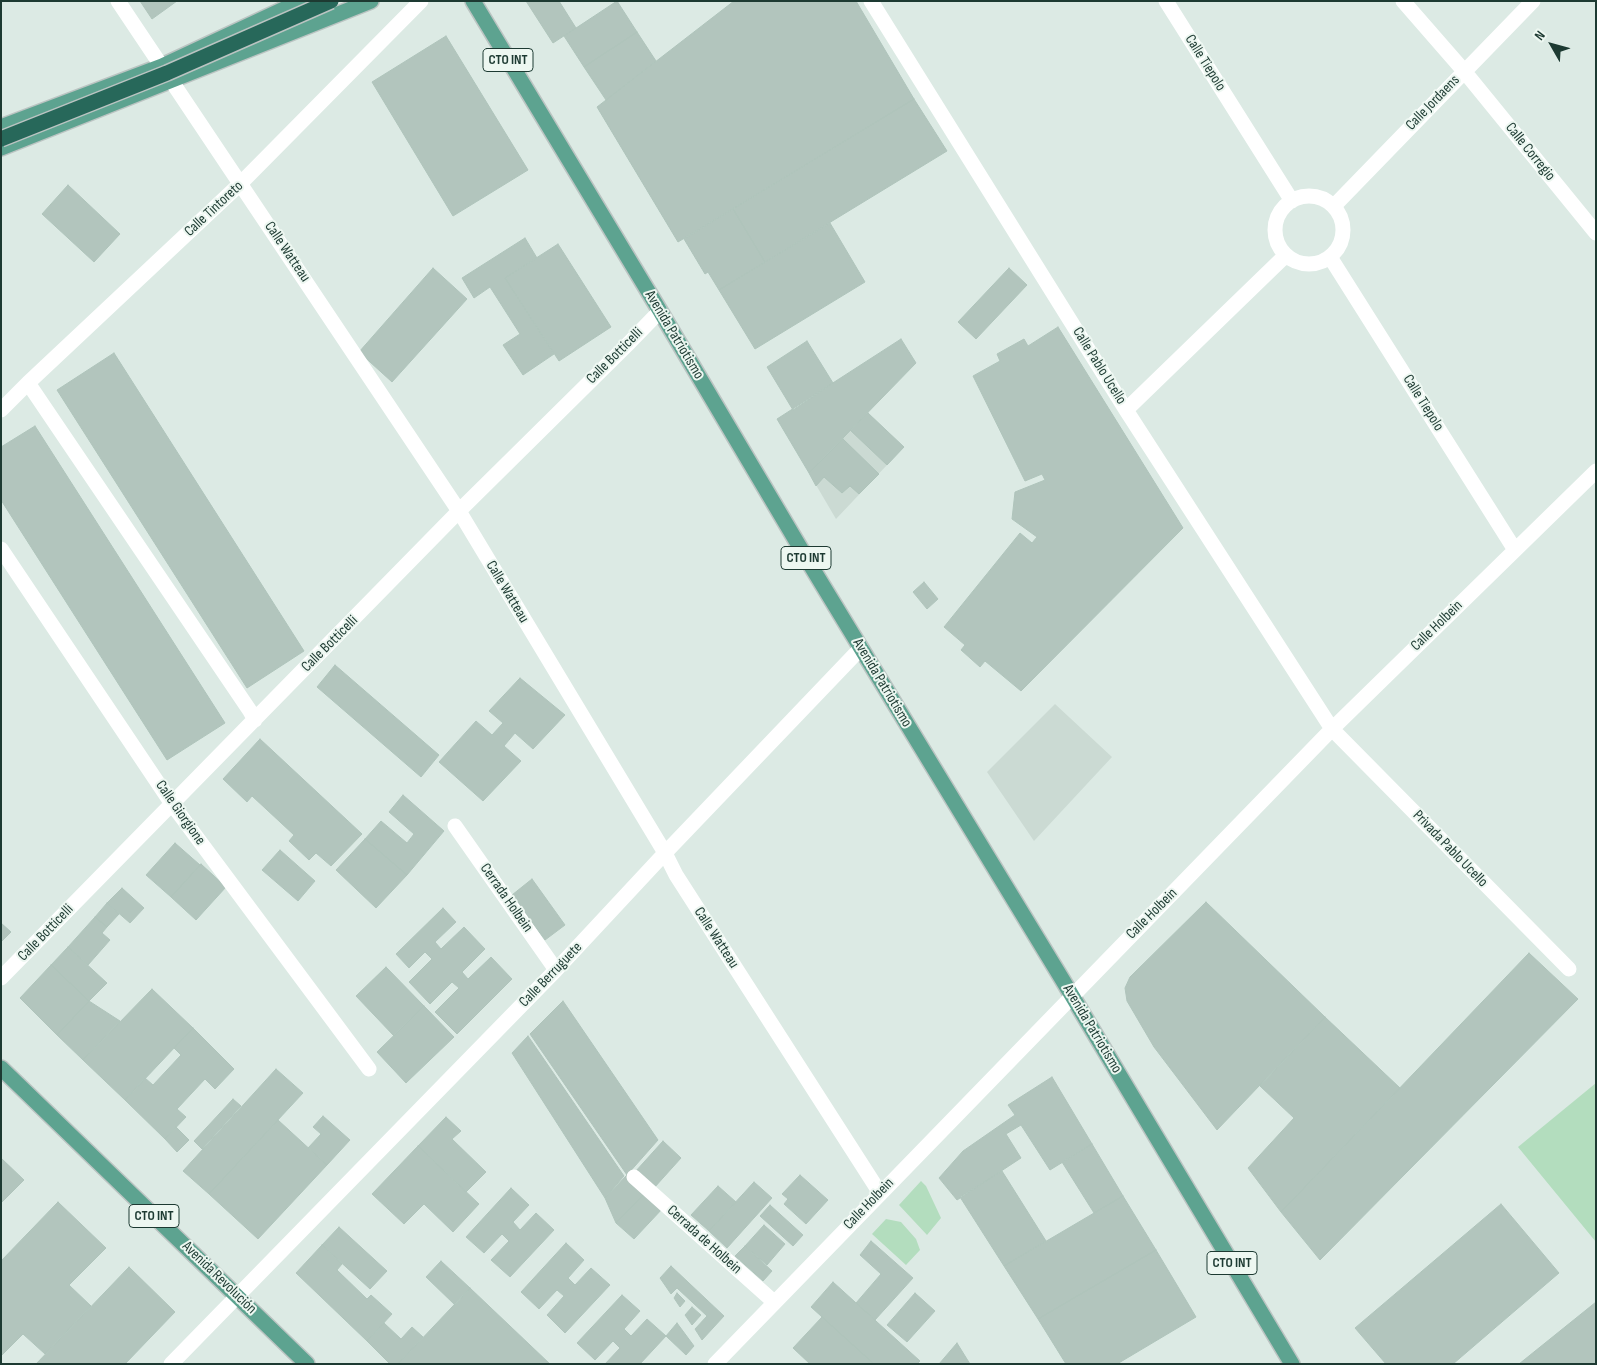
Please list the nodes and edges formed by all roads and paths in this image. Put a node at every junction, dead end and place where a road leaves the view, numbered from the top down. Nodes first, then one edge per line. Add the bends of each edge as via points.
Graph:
1 (118, 1) edge
2 (301, 1) edge
3 (331, 1) edge
4 (371, 1) edge
5 (421, 1) edge
6 (473, 1) edge
7 (871, 1) edge
8 (1166, 1) edge
9 (1403, 1) edge
10 (1533, 1) edge
11 (162, 66) junction
12 (1464, 71) junction
13 (170, 80) junction
14 (1, 127) edge
15 (1, 139) edge
16 (1, 148) edge
17 (241, 183) junction
18 (1292, 201) junction
19 (1334, 206) junction
20 (1596, 233) edge
21 (1286, 255) junction
22 (1330, 256) junction
23 (660, 311) junction
24 (28, 383) junction
25 (1, 410) edge
26 (1126, 410) junction
27 (1596, 471) edge
28 (459, 511) junction
29 (1, 550) edge
30 (1515, 550) junction
31 (861, 648) junction
32 (255, 720) junction
33 (1332, 728) junction
34 (172, 804) junction
35 (455, 826) dead end
36 (665, 853) junction
37 (1569, 969) dead end
38 (556, 970) junction
39 (1, 978) edge
40 (1072, 996) junction
41 (1, 1068) edge
42 (369, 1070) dead end
43 (634, 1177) dead end
44 (880, 1193) junction
45 (237, 1297) junction
46 (774, 1302) junction
47 (171, 1364) edge
48 (307, 1364) edge
49 (715, 1364) edge
50 (1292, 1364) edge

1 - 11 street, Calle Watteau
2 - 11 main road
3 - 15 highway, bridge via 167,73
4 - 13 main road
5 - 17 street, Calle Tintoreto
6 - 23 main road, Avenida Patriotismo / CTO INT
7 - 26 street, Calle Pablo Ucello
8 - 18 street, Calle Tiepolo
9 - 12 street, Calle Corregio
10 - 12 street, Calle Jordaens
11 - 13 street, Calle Watteau
11 - 14 main road
12 - 19 street, Calle Jordaens
12 - 20 street, Calle Corregio
13 - 16 main road
13 - 17 street, Calle Watteau
17 - 24 street, Calle Tintoreto
17 - 28 street, Calle Watteau
18 - 19 street via 1300,197 1319,197
18 - 21 street via 1283,208 1276,227 1276,237
19 - 22 street via 1342,219 1343,233 1339,246
21 - 22 street via 1304,264 1313,264
21 - 26 street
22 - 30 street, Calle Tiepolo
23 - 28 street, Calle Botticelli
23 - 31 main road, Avenida Patriotismo / CTO INT
24 - 25 street, Calle Tintoreto
24 - 32 street
26 - 33 street, Calle Pablo Ucello
27 - 30 street, Calle Holbein
28 - 32 street, Calle Botticelli
28 - 36 street, Calle Watteau
29 - 34 street, Calle Giorgione
30 - 33 street, Calle Holbein
31 - 36 street, Calle Berruguete
31 - 40 main road, Avenida Patriotismo / CTO INT
32 - 34 street, Calle Botticelli
33 - 37 street, Privada Pablo Ucello
33 - 40 street, Calle Holbein
34 - 39 street, Calle Botticelli
34 - 42 street, Calle Giorgione
35 - 38 street, Cerrada Holbein
36 - 38 street, Calle Berruguete
36 - 44 street, Calle Watteau
38 - 45 street, Calle Berruguete
40 - 44 street, Calle Holbein
40 - 50 main road, Avenida Patriotismo / CTO INT
41 - 45 main road, Avenida Revolución / CTO INT
43 - 46 street, Cerrada de Holbein
44 - 46 street, Calle Holbein
45 - 47 street, Calle Berruguete
45 - 48 main road, Avenida Revolución / CTO INT
46 - 49 street, Calle Holbein

